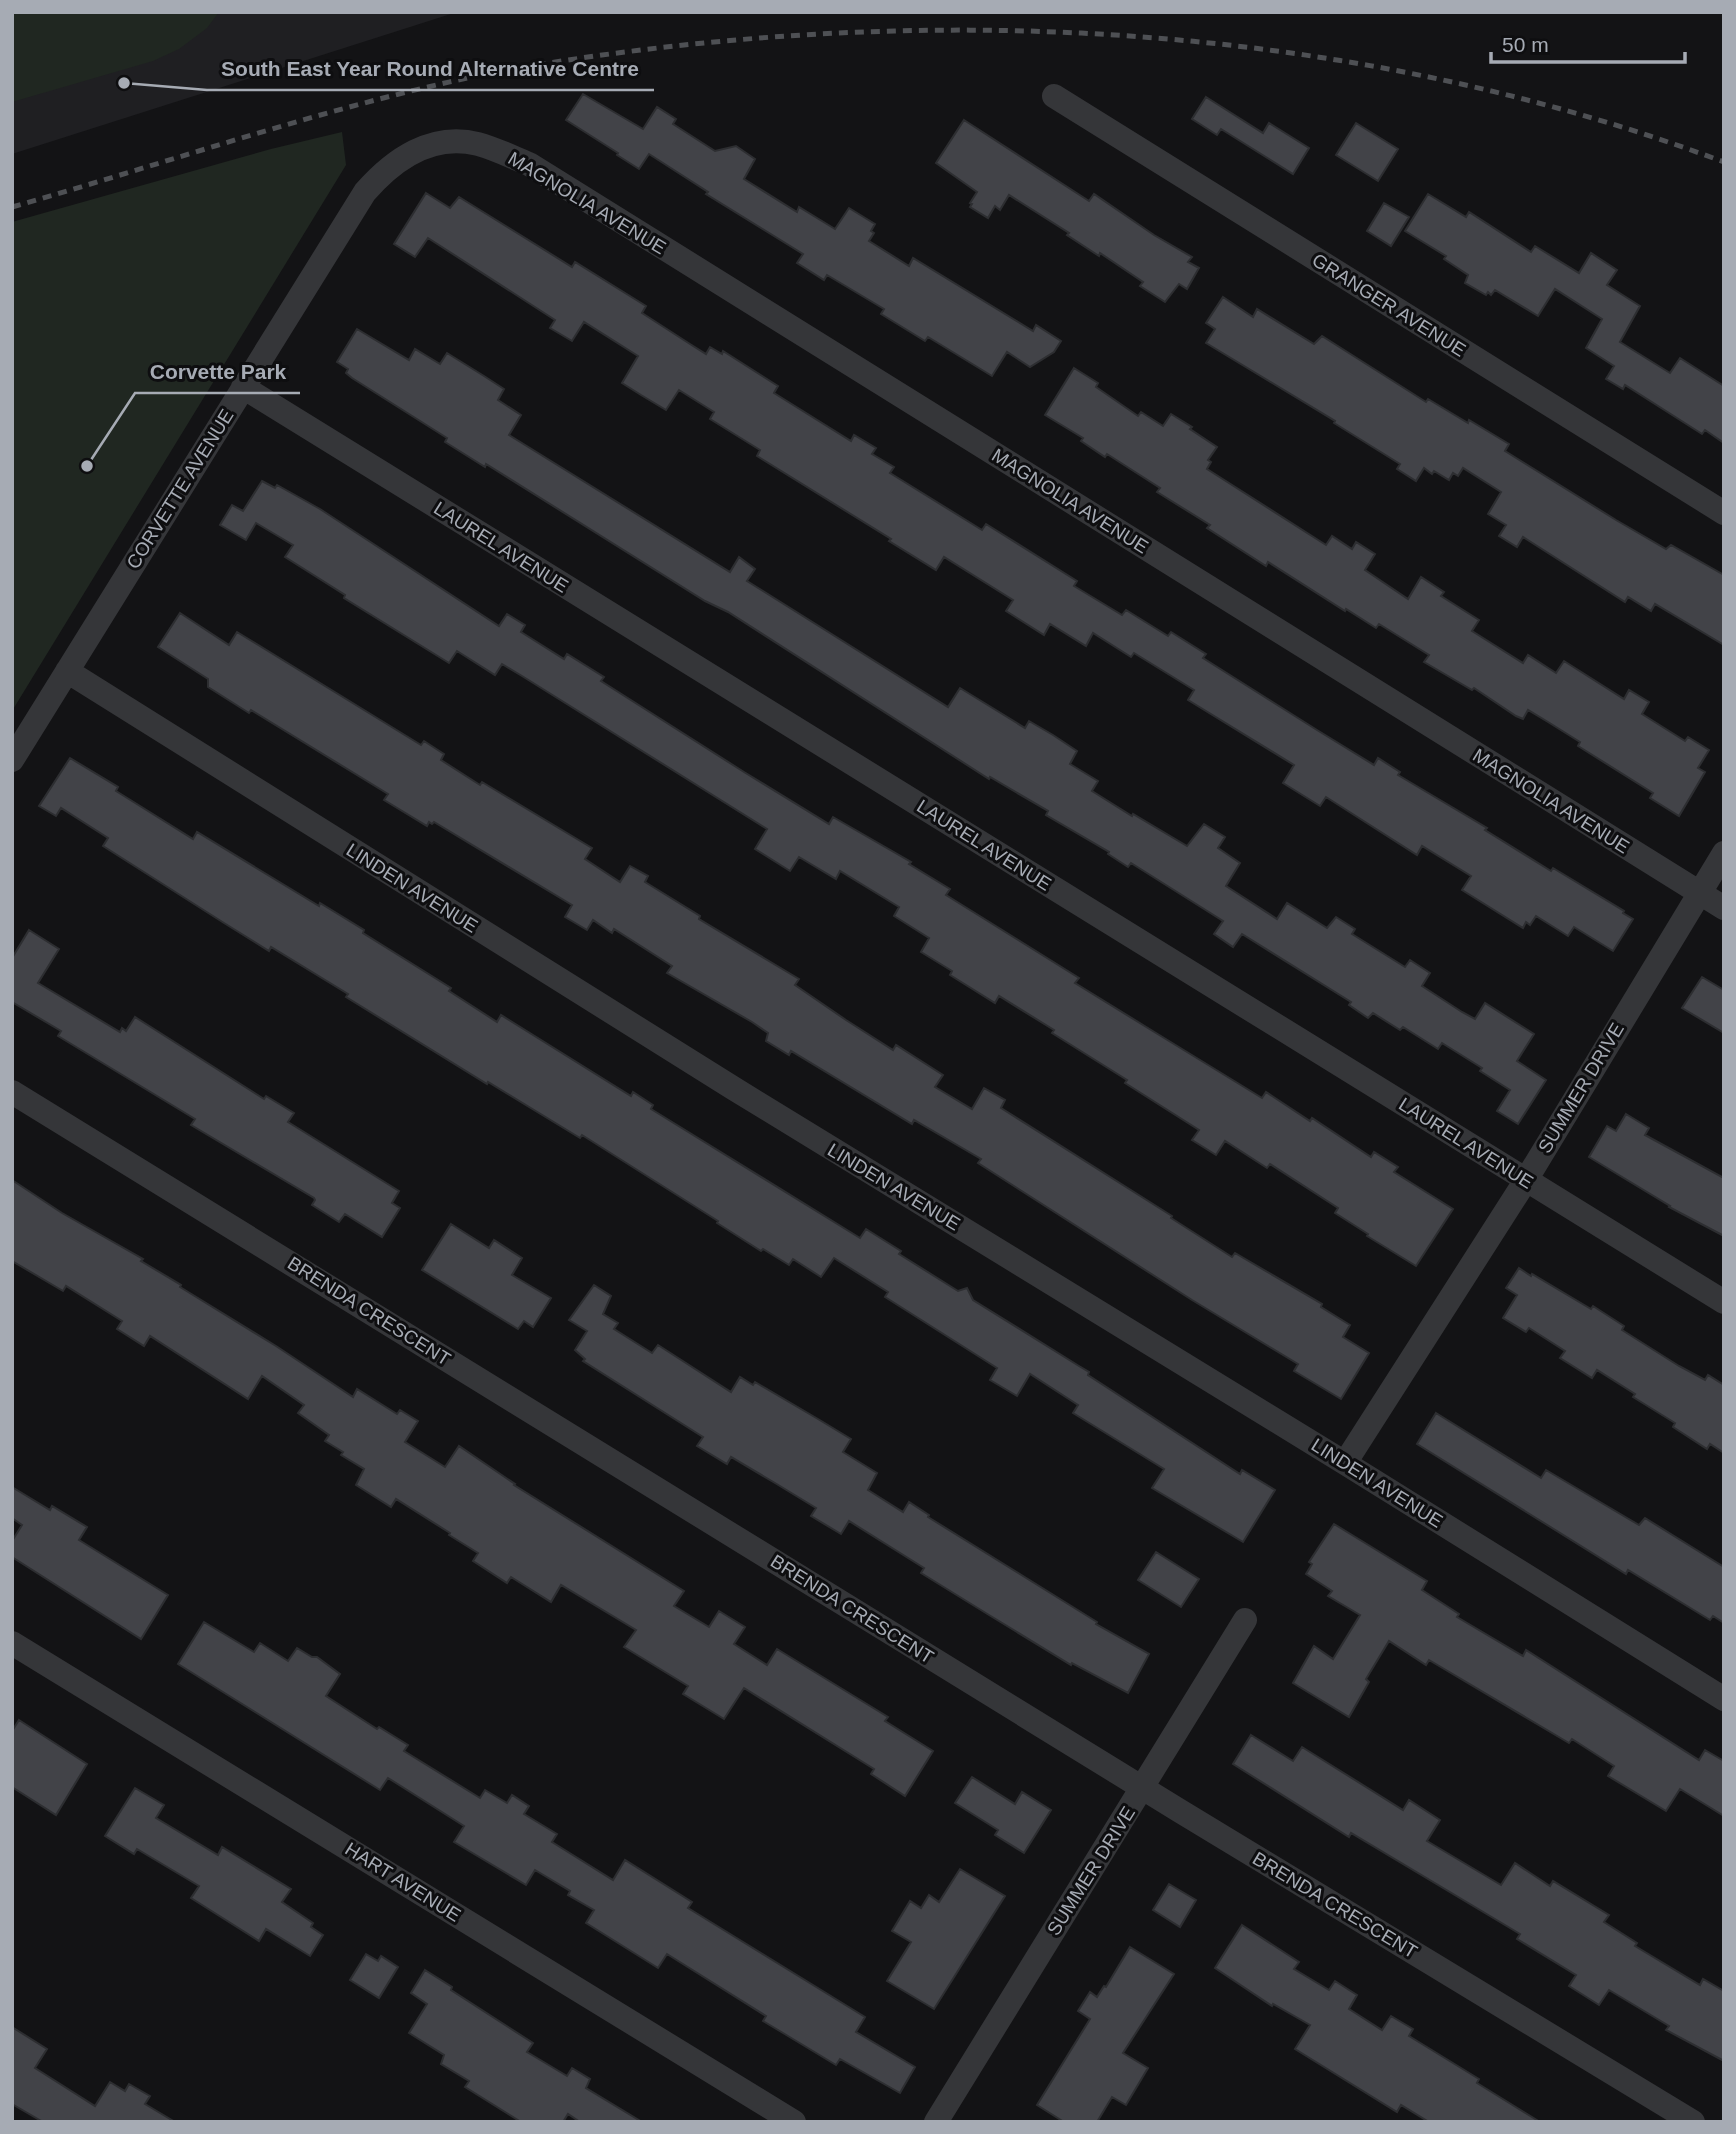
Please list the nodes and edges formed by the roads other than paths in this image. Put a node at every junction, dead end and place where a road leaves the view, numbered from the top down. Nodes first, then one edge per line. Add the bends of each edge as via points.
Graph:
1 (1054, 96) dead end
2 (402, 156) joint
3 (243, 387) junction
4 (1724, 513) edge
5 (67, 671) junction
6 (12, 760) edge
7 (1724, 853) edge
8 (1699, 893) junction
9 (1724, 908) edge
10 (12, 1092) edge
11 (1526, 1180) junction
12 (1724, 1302) edge
13 (1345, 1463) junction
14 (1245, 1620) dead end
15 (12, 1643) edge
16 (1724, 1699) edge
17 (1142, 1787) junction
18 (794, 2122) edge
19 (936, 2122) edge
20 (1693, 2122) edge

1 - 4 street, GRANGER AVENUE
2 - 3 street, CORVETTE AVENUE via 365,192
2 - 8 street, MAGNOLIA AVENUE via 463,141 529,164
3 - 5 street, CORVETTE AVENUE
3 - 11 street, LAUREL AVENUE
5 - 6 street, CORVETTE AVENUE
5 - 13 street, LINDEN AVENUE via 721,1081
7 - 8 street, SUMMER DRIVE
8 - 9 street, MAGNOLIA AVENUE
8 - 11 street, SUMMER DRIVE
10 - 17 street, BRENDA CRESCENT
11 - 12 street, LAUREL AVENUE
11 - 13 street, SUMMER DRIVE
13 - 16 street, LINDEN AVENUE
14 - 17 street, SUMMER DRIVE
15 - 18 street, HART AVENUE
17 - 19 street, SUMMER DRIVE
17 - 20 street, BRENDA CRESCENT

